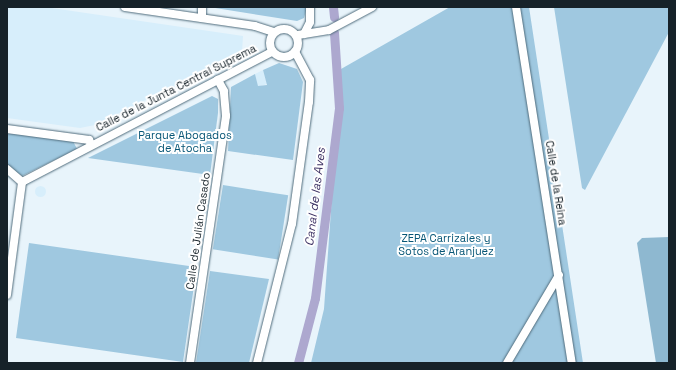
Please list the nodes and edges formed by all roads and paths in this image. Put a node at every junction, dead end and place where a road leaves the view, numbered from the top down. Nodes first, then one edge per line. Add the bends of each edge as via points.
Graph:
1 (127, 7) edge
2 (202, 7) edge
3 (310, 7) edge
4 (372, 7) edge
5 (516, 7) edge
6 (202, 18) junction
7 (272, 32) junction
8 (301, 35) junction
9 (272, 52) junction
10 (295, 52) junction
11 (218, 80) junction
12 (7, 128) edge
13 (91, 144) junction
14 (7, 169) edge
15 (22, 182) junction
16 (559, 275) junction
17 (7, 295) edge
18 (190, 363) edge
19 (257, 363) edge
20 (507, 363) edge
21 (572, 363) edge

1 - 6 street
2 - 6 street
3 - 8 street via 310,22
4 - 8 street via 329,30
5 - 16 street, Calle de la Reina
6 - 7 street via 255,26
7 - 8 street via 278,30
7 - 9 street via 268,41
8 - 10 street
9 - 10 street via 286,55
9 - 11 street, Calle de la Junta Central Suprema
10 - 19 street via 310,80 309,102 292,224
11 - 13 street, Calle de la Junta Central Suprema
11 - 18 street, Calle de Julián Casado via 224,91 226,116
12 - 13 street, Calle de la Junta Central Suprema via 89,140
13 - 15 street, Calle de la Junta Central Suprema
14 - 15 street
15 - 17 street
16 - 20 street
16 - 21 street, Calle de la Reina

